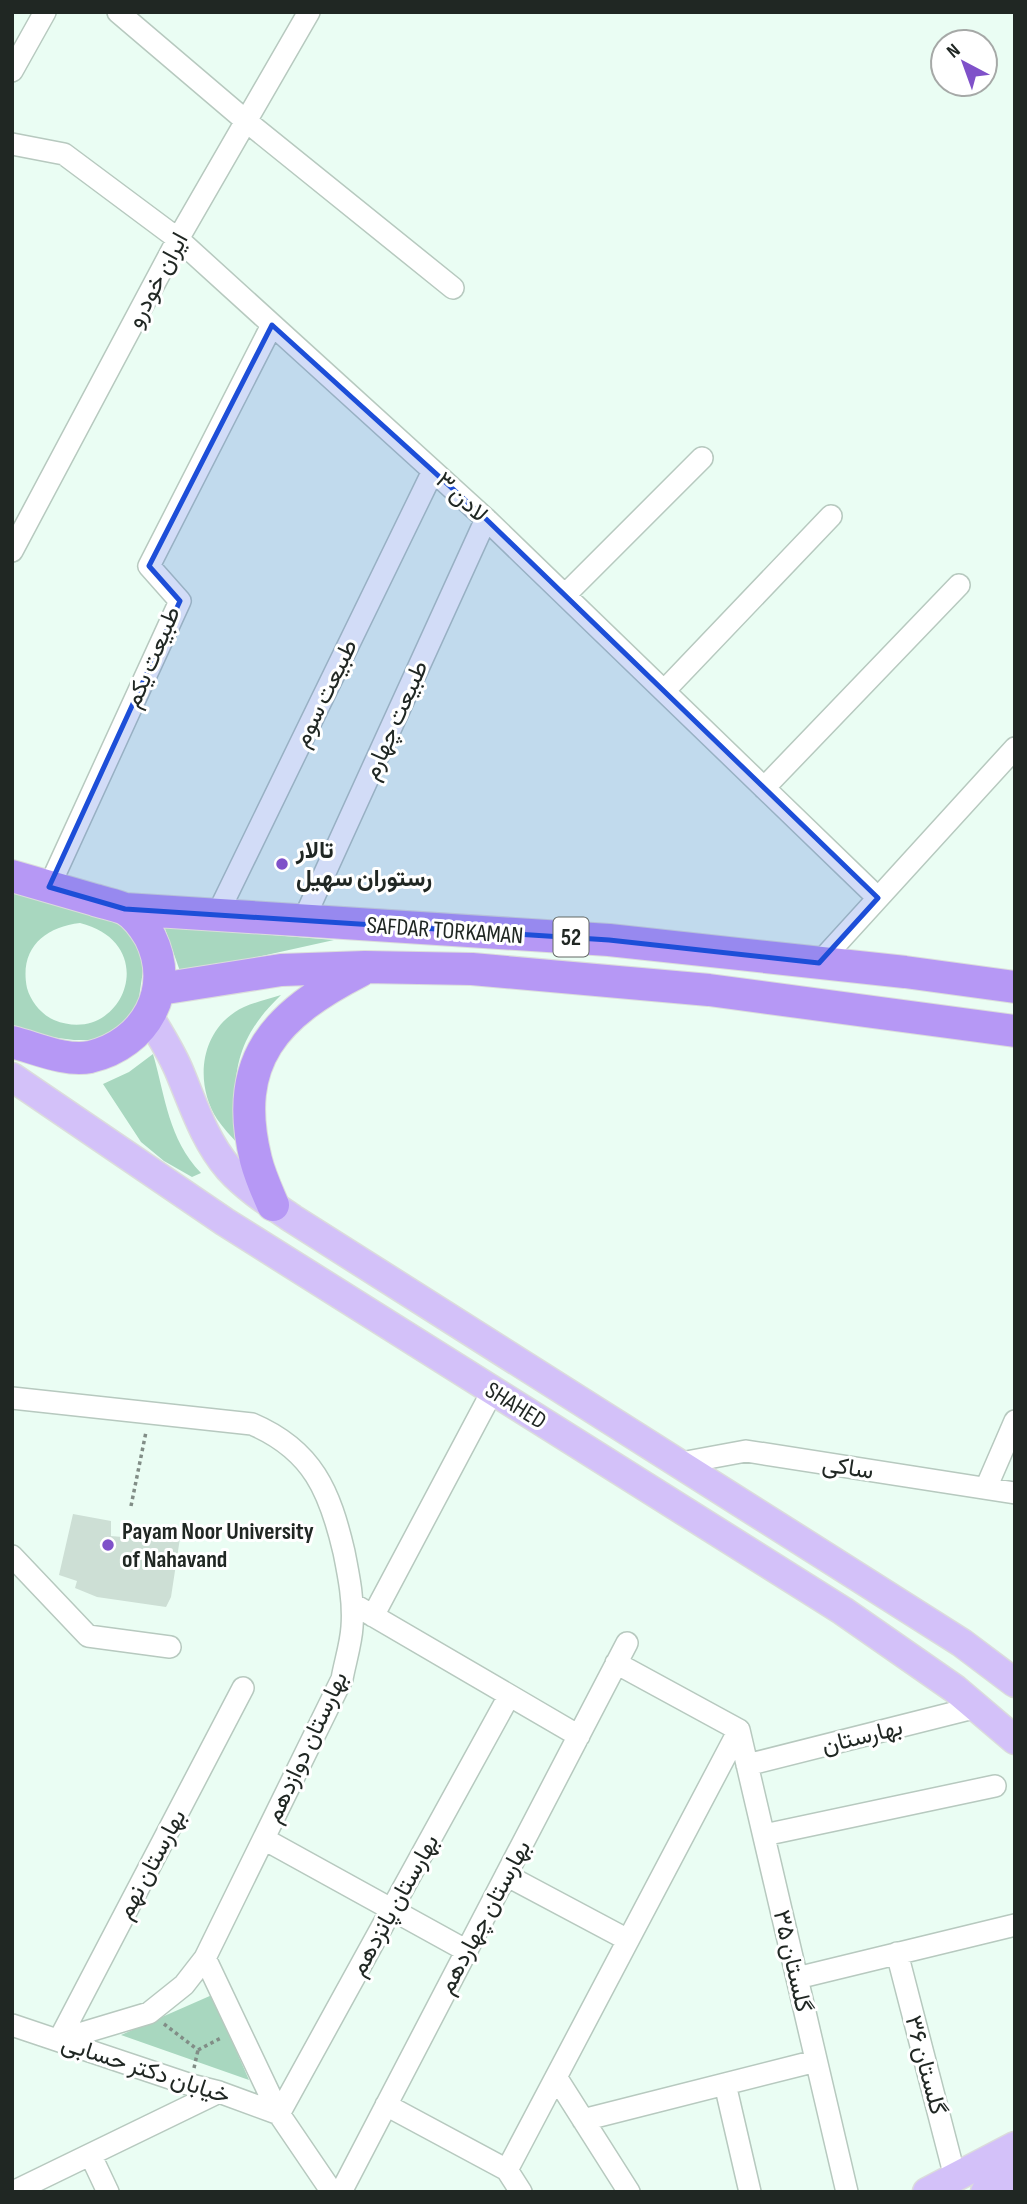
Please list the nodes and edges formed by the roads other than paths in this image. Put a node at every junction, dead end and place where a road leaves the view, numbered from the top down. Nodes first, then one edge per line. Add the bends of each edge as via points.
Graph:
1 (44, 12) edge
2 (118, 12) edge
3 (309, 12) edge
4 (12, 71) edge
5 (246, 121) junction
6 (12, 144) edge
7 (178, 239) junction
8 (453, 288) dead end
9 (272, 325) junction
10 (702, 458) dead end
11 (433, 471) junction
12 (831, 516) dead end
13 (486, 519) junction
14 (12, 551) edge
15 (959, 584) dead end
16 (565, 595) junction
17 (664, 691) junction
18 (1015, 748) edge
19 (764, 788) junction
20 (12, 876) edge
21 (49, 887) junction
22 (878, 898) junction
23 (125, 909) junction
24 (217, 915) junction
25 (303, 921) junction
26 (819, 962) junction
27 (369, 967) junction
28 (1015, 987) edge
29 (154, 1002) junction
30 (1015, 1031) edge
31 (12, 1042) edge
32 (12, 1077) edge
33 (273, 1205) junction
34 (493, 1390) junction
35 (12, 1398) edge
36 (1015, 1421) edge
37 (681, 1463) junction
38 (986, 1488) junction
39 (1015, 1493) edge
40 (12, 1556) edge
41 (353, 1604) junction
42 (373, 1616) junction
43 (627, 1643) dead end
44 (170, 1647) dead end
45 (617, 1663) junction
46 (1015, 1683) edge
47 (243, 1688) dead end
48 (509, 1696) junction
49 (977, 1707) junction
50 (739, 1730) junction
51 (579, 1736) junction
52 (1015, 1740) edge
53 (747, 1765) junction
54 (995, 1786) dead end
55 (764, 1835) junction
56 (264, 1839) junction
57 (506, 1875) junction
58 (393, 1908) junction
59 (1014, 1929) edge
60 (628, 1940) junction
61 (467, 1951) junction
62 (897, 1953) junction
63 (205, 1958) junction
64 (797, 1978) junction
65 (16, 2030) edge
66 (59, 2040) junction
67 (816, 2061) junction
68 (556, 2077) junction
69 (725, 2084) junction
70 (219, 2092) junction
71 (386, 2105) junction
72 (279, 2114) junction
73 (583, 2119) junction
74 (91, 2156) junction
75 (1009, 2164) edge
76 (507, 2170) junction
77 (955, 2177) junction
78 (13, 2192) edge
79 (107, 2192) edge
80 (332, 2192) edge
81 (341, 2192) edge
82 (521, 2192) edge
83 (629, 2192) edge
84 (750, 2192) edge
85 (846, 2192) edge
86 (927, 2192) edge
87 (985, 2192) edge

1 - 4 street
2 - 5 street
3 - 5 street, ایران خودرو
5 - 7 street, ایران خودرو
5 - 8 street
6 - 7 street, لادن ۳ via 64,154
7 - 9 street, لادن ۳
7 - 14 street, ایران خودرو
9 - 11 street, لادن ۳
9 - 21 street, طبیعت یکم via 149,565 180,601
10 - 16 street
11 - 13 street, لادن ۳
11 - 24 street, طبیعت سوم
12 - 17 street
13 - 16 street, لادن ۳
13 - 25 street, طبیعت چهارم
15 - 19 street
16 - 17 street, لادن ۳
17 - 19 street, لادن ۳
18 - 22 street
19 - 22 street, لادن ۳
20 - 21 highway, 52
21 - 23 highway, 52
22 - 26 street
23 - 24 highway, SAFDAR TORKAMAN / 52
23 - 29 highway via 144,926 155,947 160,968
24 - 25 highway, SAFDAR TORKAMAN / 52
25 - 26 highway, SAFDAR TORKAMAN / 52 via 609,940
26 - 28 highway, SAFDAR TORKAMAN / 52
27 - 29 highway, SAFDAR TORKAMAN / 52 via 281,970
27 - 30 highway, SAFDAR TORKAMAN / 52 via 472,969 671,986
27 - 33 highway via 324,989 298,1009 260,1056 249,1093 248,1121 256,1162
29 - 31 highway via 134,1034 115,1048 91,1056 75,1058
29 - 33 main road, SHAHED via 194,1111 212,1146 230,1170
32 - 34 main road, SHAHED via 225,1222
33 - 37 main road, SHAHED
34 - 42 street
34 - 49 main road, SHAHED via 843,1611
35 - 41 street, بهارستان دوازدهم via 252,1424 268,1431 293,1448 331,1502
36 - 38 street
37 - 38 street, ساکی via 746,1451
37 - 46 main road, SHAHED via 962,1643
38 - 39 street, ساکی
40 - 44 street via 88,1636
41 - 42 street
41 - 56 street, بهارستان دوازدهم via 342,1679
42 - 48 street
43 - 45 street, بهارستان چهاردهم
45 - 50 street
45 - 51 street, بهارستان چهاردهم
47 - 66 street, بهارستان نهم
48 - 51 street
48 - 58 street, بهارستان پانزدهم
49 - 52 main road, SHAHED
49 - 53 street, بهارستان
50 - 53 street, گلستان ۳۵
50 - 60 street
51 - 57 street, بهارستان چهاردهم
53 - 55 street, گلستان ۳۵
54 - 55 street
55 - 64 street, گلستان ۳۵
56 - 58 street
56 - 63 street, بهارستان دوازدهم
57 - 60 street
57 - 61 street, بهارستان چهاردهم
58 - 61 street
58 - 72 street, بهارستان پانزدهم
59 - 62 street
60 - 68 street
61 - 71 street, بهارستان چهاردهم
62 - 64 street
62 - 77 street, گلستان ۳۶
63 - 66 street, بهارستان دوازدهم via 184,1985 149,2012
63 - 72 street
64 - 67 street, گلستان ۳۵
65 - 66 street, خیابان دکتر حسابی
66 - 70 street, خیابان دکتر حسابی
67 - 69 street
67 - 85 street, گلستان ۳۵
68 - 73 street
68 - 76 street
69 - 73 street
69 - 84 street
70 - 72 street, خیابان دکتر حسابی
70 - 74 street
71 - 76 street
71 - 81 street, بهارستان چهاردهم
72 - 80 street
73 - 83 street
74 - 78 street
74 - 79 street
75 - 77 main road
75 - 87 main road
76 - 82 street
77 - 86 main road

